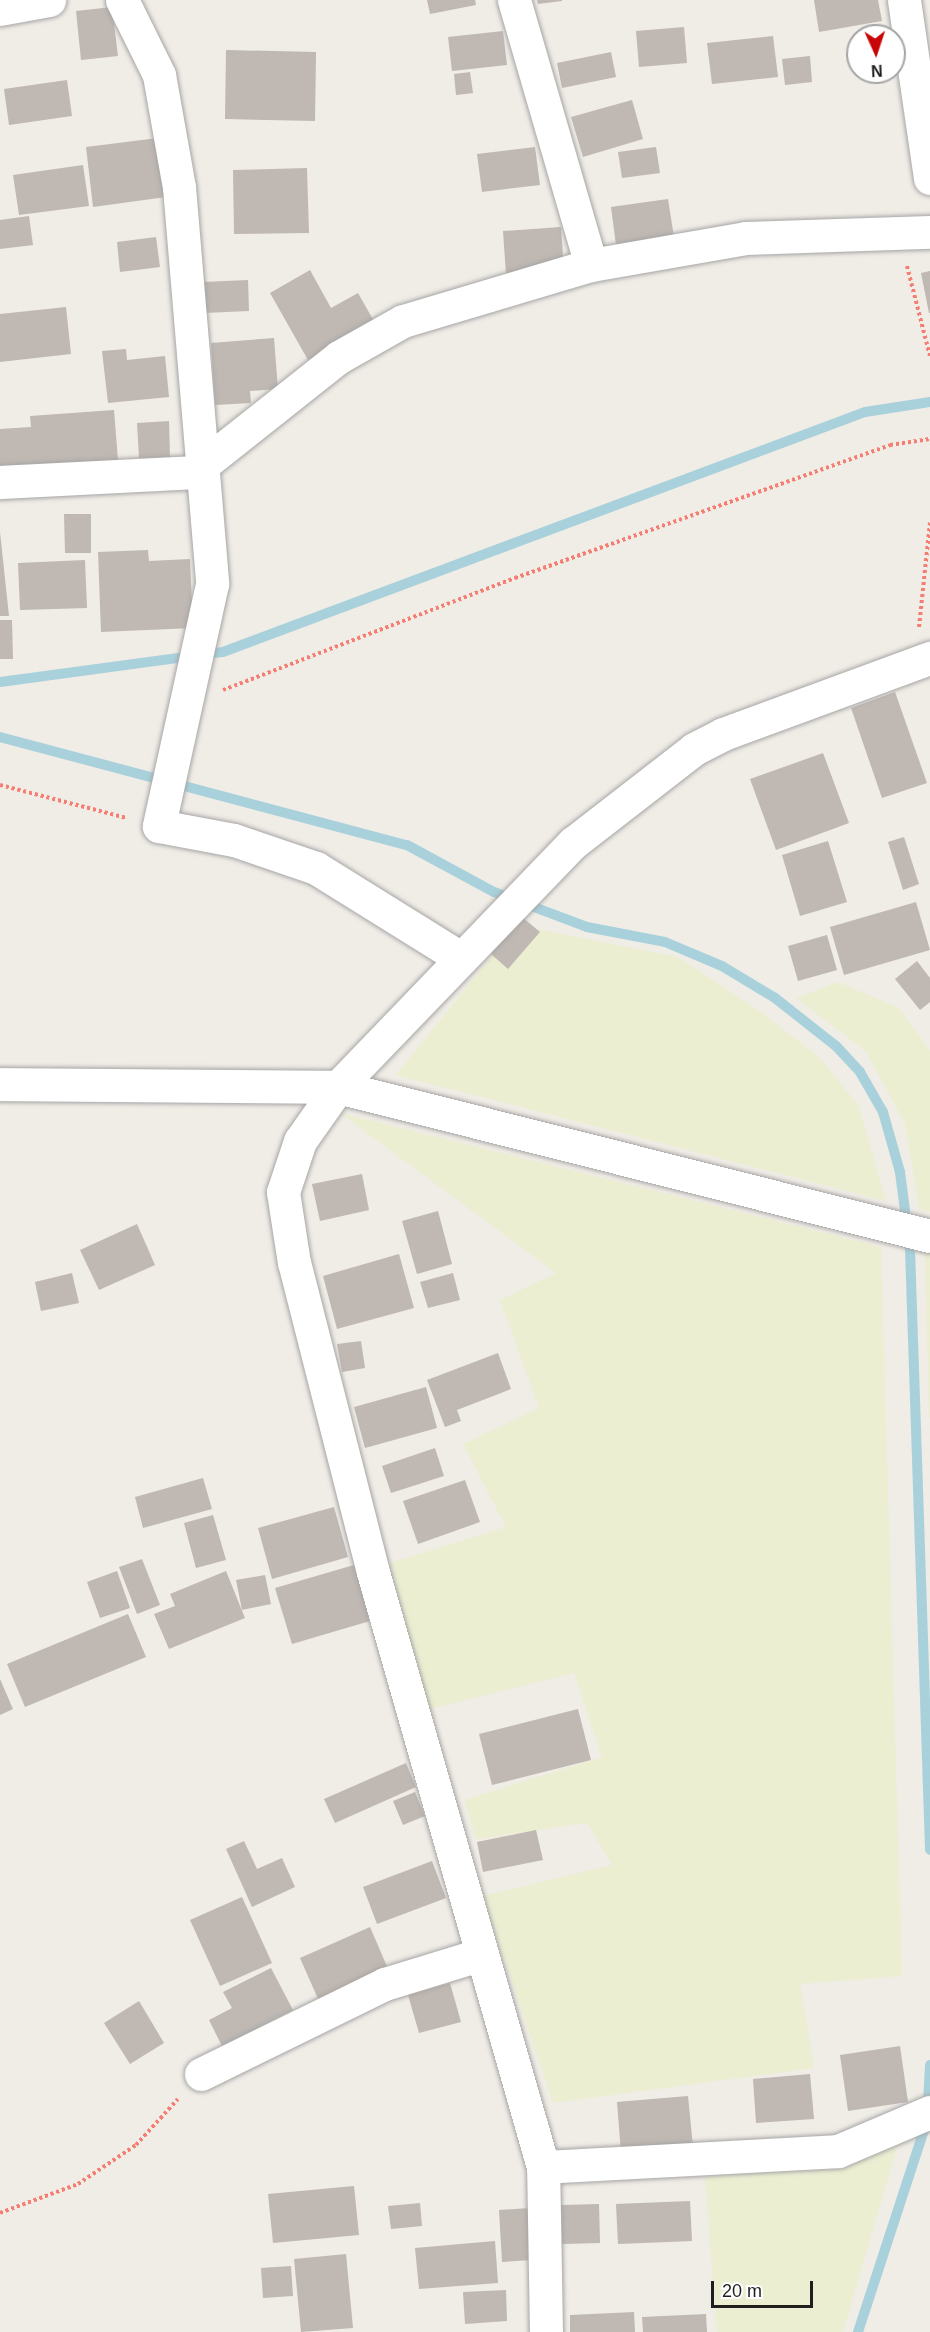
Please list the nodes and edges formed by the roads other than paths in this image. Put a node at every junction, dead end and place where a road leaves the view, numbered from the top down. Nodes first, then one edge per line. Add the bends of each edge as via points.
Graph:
1 (49, 0) edge
2 (122, 0) edge
3 (514, 0) edge
4 (904, 0) edge
5 (0, 9) edge
6 (930, 177) edge
7 (915, 233) edge
8 (591, 265) junction
9 (200, 469) junction
10 (0, 482) edge
11 (925, 658) edge
12 (459, 957) junction
13 (0, 1084) edge
14 (338, 1087) junction
15 (930, 1236) edge
16 (479, 1954) junction
17 (201, 2074) road end
18 (930, 2112) edge
19 (543, 2167) junction
20 (546, 2332) edge

1 - 5 street
2 - 9 street via 159,75 168,120 178,187
3 - 8 street
4 - 6 street
7 - 8 street via 745,238
8 - 9 street via 403,321 339,357
9 - 10 street
9 - 12 street via 212,584 211,610 198,643 160,821 234,840 316,868
11 - 12 street via 694,749 573,843
12 - 14 street
13 - 14 street
14 - 15 street
14 - 16 street via 300,1141 283,1192 294,1263
16 - 17 street via 385,1984
16 - 19 street
18 - 19 street via 838,2151
19 - 20 street

